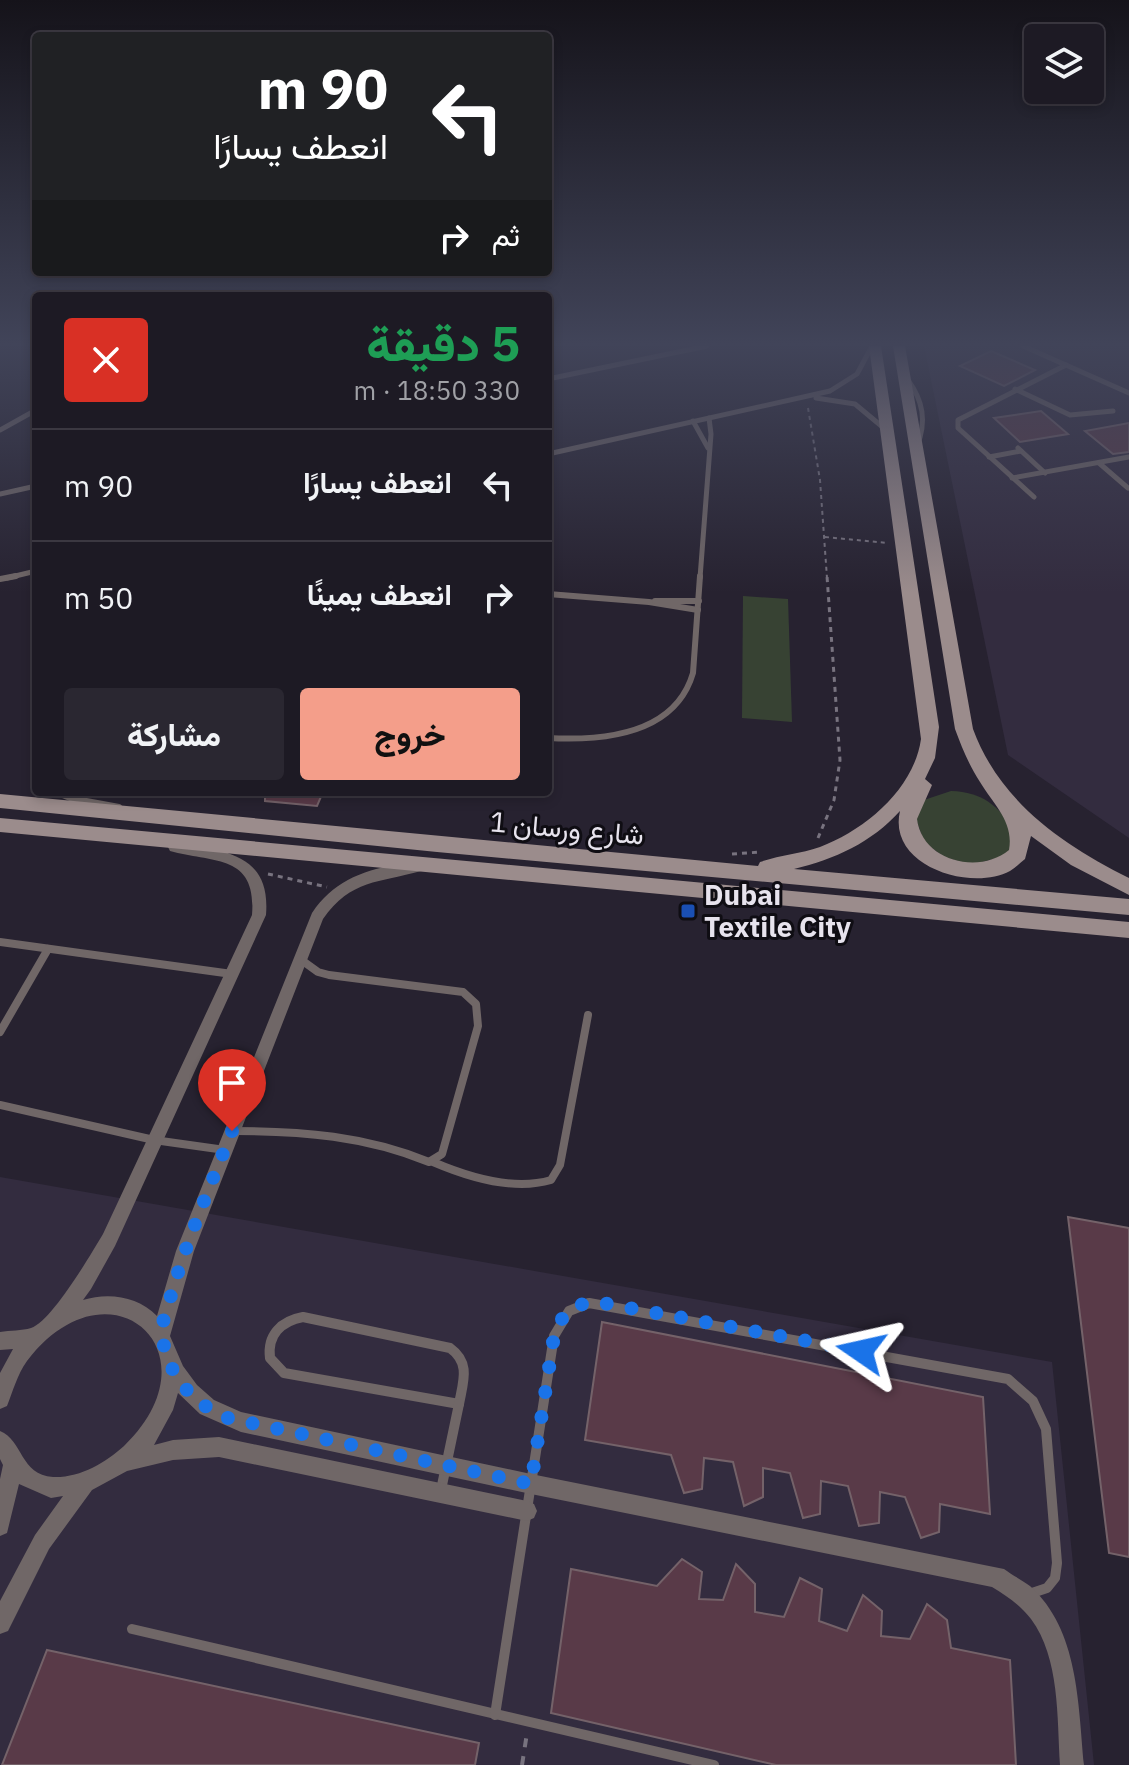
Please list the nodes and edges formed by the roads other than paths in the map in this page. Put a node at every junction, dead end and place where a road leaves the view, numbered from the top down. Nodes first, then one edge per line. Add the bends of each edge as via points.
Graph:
1 (661, 428) edge
2 (697, 428) edge
3 (709, 428) edge
4 (885, 428) edge
5 (913, 428) edge
6 (958, 428) edge
7 (887, 431) joint
8 (709, 450) junction
9 (552, 453) edge
10 (989, 457) junction
11 (1129, 457) edge
12 (1099, 463) junction
13 (1045, 473) junction
14 (1012, 478) junction
15 (32, 487) edge
16 (1128, 488) edge
17 (0, 494) edge
18 (1034, 497) dead end
19 (32, 572) edge
20 (0, 579) edge
21 (552, 594) edge
22 (699, 601) junction
23 (649, 602) junction
24 (698, 610) junction
25 (552, 738) edge
26 (926, 765) junction
27 (978, 766) junction
28 (65, 796) edge
29 (0, 801) edge
30 (139, 815) junction
31 (0, 825) edge
32 (131, 838) junction
33 (440, 863) junction
34 (733, 870) junction
35 (1129, 887) edge
36 (1129, 907) edge
37 (1129, 930) edge
38 (0, 942) edge
39 (48, 949) junction
40 (300, 959) junction
41 (232, 974) junction
42 (588, 1015) dead end
43 (0, 1032) edge
44 (0, 1105) edge
45 (232, 1131) junction
46 (154, 1140) junction
47 (225, 1150) junction
48 (433, 1162) junction
49 (51, 1324) junction
50 (162, 1333) junction
51 (35, 1337) junction
52 (0, 1341) edge
53 (170, 1361) junction
54 (0, 1399) edge
55 (459, 1404) junction
56 (0, 1441) edge
57 (126, 1461) junction
58 (13, 1466) junction
59 (446, 1466) junction
60 (85, 1483) junction
61 (531, 1484) junction
62 (440, 1493) junction
63 (527, 1511) junction
64 (0, 1526) edge
65 (1025, 1594) junction
66 (1, 1620) edge
67 (132, 1629) dead end
68 (495, 1715) junction
69 (714, 1765) edge
70 (1072, 1765) edge

1 - 9 lane
2 - 8 lane
3 - 8 lane
4 - 7 lane
5 - 27 street via 964,729
6 - 10 lane
7 - 26 street via 930,727
8 - 22 lane
10 - 13 lane via 1020,450
10 - 14 lane
11 - 12 lane
12 - 13 lane
12 - 16 lane
13 - 14 lane
14 - 18 lane
15 - 17 lane
19 - 20 lane
21 - 23 lane
22 - 23 lane
22 - 24 lane
23 - 24 lane
24 - 25 lane via 693,673 680,701 667,713 610,738
26 - 27 street via 909,811 911,834 930,857 978,872 1007,865 1022,846 1017,822 982,779
26 - 34 street via 864,834 823,855
27 - 35 street via 1041,832
28 - 30 lane
29 - 30 street, شارع ورسان 1
30 - 34 street, شارع ورسان 1
31 - 32 street, شارع ورسان 1
32 - 33 street, شارع ورسان 1
32 - 41 street via 223,857 252,873 261,903
33 - 37 street, شارع ورسان 1
33 - 40 street via 381,872 347,884 322,908
34 - 36 street, شارع ورسان 1
38 - 39 lane
39 - 41 lane
39 - 43 lane
40 - 45 street
40 - 48 lane via 329,975 463,992 476,1004 478,1026 442,1154
41 - 46 street
42 - 48 lane via 560,1165 551,1180 531,1184 458,1173
44 - 46 lane
45 - 47 street
45 - 48 lane via 382,1143
46 - 47 lane
46 - 49 street via 98,1261
47 - 50 street via 180,1264
49 - 50 street via 72,1312 114,1304 133,1309
49 - 51 street
50 - 53 street
51 - 52 street
51 - 54 street
53 - 57 street via 165,1403 156,1424
53 - 59 street via 192,1397 212,1412
55 - 55 lane via 465,1366 450,1348 303,1317 286,1321 272,1335 268,1354 284,1373
55 - 59 lane
56 - 58 street
57 - 60 street
57 - 62 street via 219,1447
58 - 60 street via 44,1485
58 - 64 street
59 - 61 street
59 - 62 lane
60 - 66 street via 42,1542
61 - 63 lane
61 - 65 street via 996,1577
61 - 65 lane via 554,1336 565,1314 585,1303 1008,1379 1032,1394 1046,1423 1058,1558 1052,1583
62 - 63 street
63 - 68 lane
65 - 70 street via 1057,1641
67 - 68 lane
68 - 69 lane

